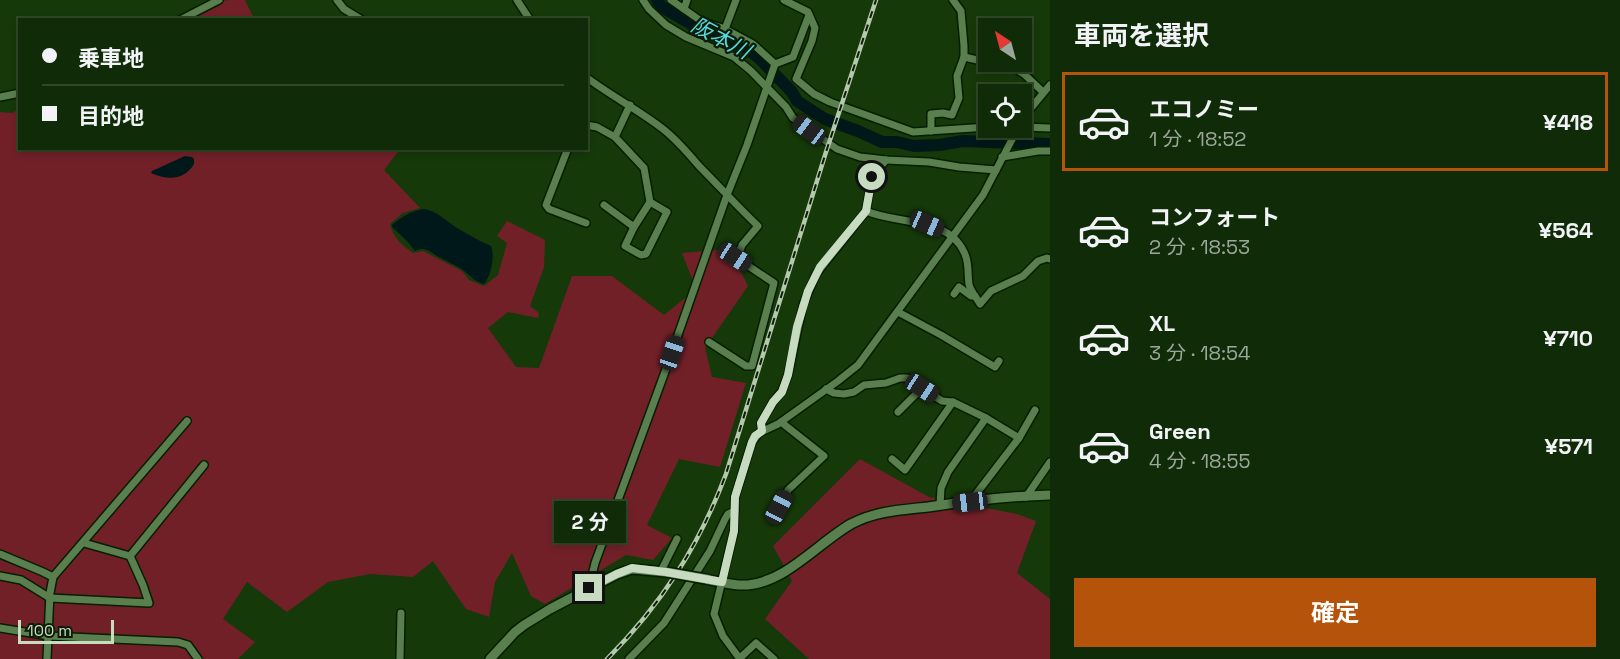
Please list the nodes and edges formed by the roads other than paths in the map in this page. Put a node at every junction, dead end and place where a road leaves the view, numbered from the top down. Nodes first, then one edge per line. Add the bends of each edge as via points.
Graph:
1 (219, 0) edge
2 (337, 0) edge
3 (517, 0) edge
4 (643, 0) edge
5 (671, 0) edge
6 (687, 0) edge
7 (736, 0) edge
8 (784, 0) edge
9 (953, 0) edge
10 (684, 9) junction
11 (809, 15) junction
12 (184, 18) edge
13 (359, 18) edge
14 (529, 18) edge
15 (725, 29) junction
16 (964, 57) junction
17 (775, 64) junction
18 (588, 78) edge
19 (1050, 85) edge
20 (766, 86) junction
21 (1043, 92) junction
22 (18, 93) edge
23 (0, 97) edge
24 (630, 105) junction
25 (1032, 106) edge
26 (588, 125) edge
27 (978, 128) edge
28 (1032, 128) edge
29 (1050, 128) edge
30 (931, 131) junction
31 (615, 137) junction
32 (1013, 138) edge
33 (567, 150) edge
34 (1050, 151) edge
35 (1004, 154) junction
36 (886, 160) junction
37 (996, 170) junction
38 (727, 195) junction
39 (650, 202) junction
40 (604, 205) dead end
41 (866, 211) junction
42 (585, 223) dead end
43 (634, 227) junction
44 (953, 236) junction
45 (1050, 260) edge
46 (954, 294) dead end
47 (975, 296) junction
48 (898, 312) junction
49 (709, 342) dead end
50 (999, 361) dead end
51 (922, 388) junction
52 (826, 389) junction
53 (953, 402) junction
54 (1035, 410) dead end
55 (898, 412) dead end
56 (987, 418) junction
57 (187, 421) dead end
58 (781, 422) junction
59 (762, 431) junction
60 (1019, 438) junction
61 (892, 459) dead end
62 (1050, 462) edge
63 (204, 465) dead end
64 (1050, 495) edge
65 (1026, 497) junction
66 (970, 502) junction
67 (940, 505) junction
68 (779, 507) dead end
69 (735, 511) junction
70 (677, 539) dead end
71 (84, 543) junction
72 (0, 554) edge
73 (130, 556) junction
74 (663, 571) junction
75 (0, 576) edge
76 (53, 577) junction
77 (722, 582) junction
78 (589, 588) junction
79 (50, 598) junction
80 (401, 613) dead end
81 (0, 628) edge
82 (48, 636) junction
83 (47, 659) edge
84 (198, 659) edge
85 (400, 659) edge
86 (490, 659) edge
87 (629, 659) edge
88 (740, 659) edge
89 (774, 659) edge

1 - 12 street
2 - 13 street
3 - 14 street
4 - 20 street via 666,25 734,57
5 - 10 street
6 - 10 street
7 - 15 street
8 - 11 street
9 - 16 street via 962,11
10 - 15 street via 701,21
11 - 17 street via 793,57
11 - 30 street via 815,28 796,79 800,84 830,102 913,132
15 - 17 street
16 - 21 street via 1014,68
16 - 30 street via 957,76 959,98 952,116 931,114
17 - 20 street
18 - 24 street
19 - 21 street
20 - 36 street via 794,118 831,145 860,157
20 - 38 street
21 - 25 street
22 - 23 street
24 - 31 street
24 - 38 street via 676,140
26 - 31 street
27 - 30 street
28 - 29 street
31 - 39 street via 644,168
32 - 35 street
33 - 42 street via 546,205
34 - 35 street
35 - 37 street
36 - 37 street
36 - 41 street via 872,177
37 - 44 street
38 - 49 street via 758,226 735,257 774,283 752,366
38 - 78 street
39 - 43 street
39 - 43 street via 667,212 646,254 625,246
40 - 43 street
41 - 44 street via 927,224
41 - 59 street via 816,274 803,305 788,375 782,392 761,423
44 - 47 street via 967,259 969,284
44 - 48 street
45 - 47 street via 1038,261 1023,276 991,291 980,304
46 - 47 street via 958,288
48 - 50 street via 995,367
48 - 52 street via 858,365
51 - 52 street via 900,378 844,394
51 - 53 street via 942,401
51 - 55 street
52 - 58 street
53 - 56 street
53 - 61 street via 905,470
54 - 60 street
56 - 60 street
56 - 67 street via 948,472 941,488
57 - 71 street
58 - 59 street
58 - 68 street via 824,456 788,490
59 - 69 street via 752,442 735,497
60 - 66 street
62 - 65 street
63 - 73 street
64 - 65 street
65 - 66 street
66 - 67 street
67 - 77 street via 888,511 859,520 769,580 746,585
69 - 77 street
69 - 87 street via 724,519 710,551 664,623
70 - 74 street
71 - 73 street
71 - 76 street
72 - 76 street
73 - 79 street via 149,603
74 - 77 street, bridge
74 - 78 street via 632,568
75 - 79 street via 21,580
76 - 79 street
77 - 88 street via 714,614 723,636
78 - 86 street via 524,625
79 - 82 street
80 - 85 street
81 - 82 street
82 - 83 street
82 - 84 street via 178,642 188,645
88 - 89 street via 756,642

